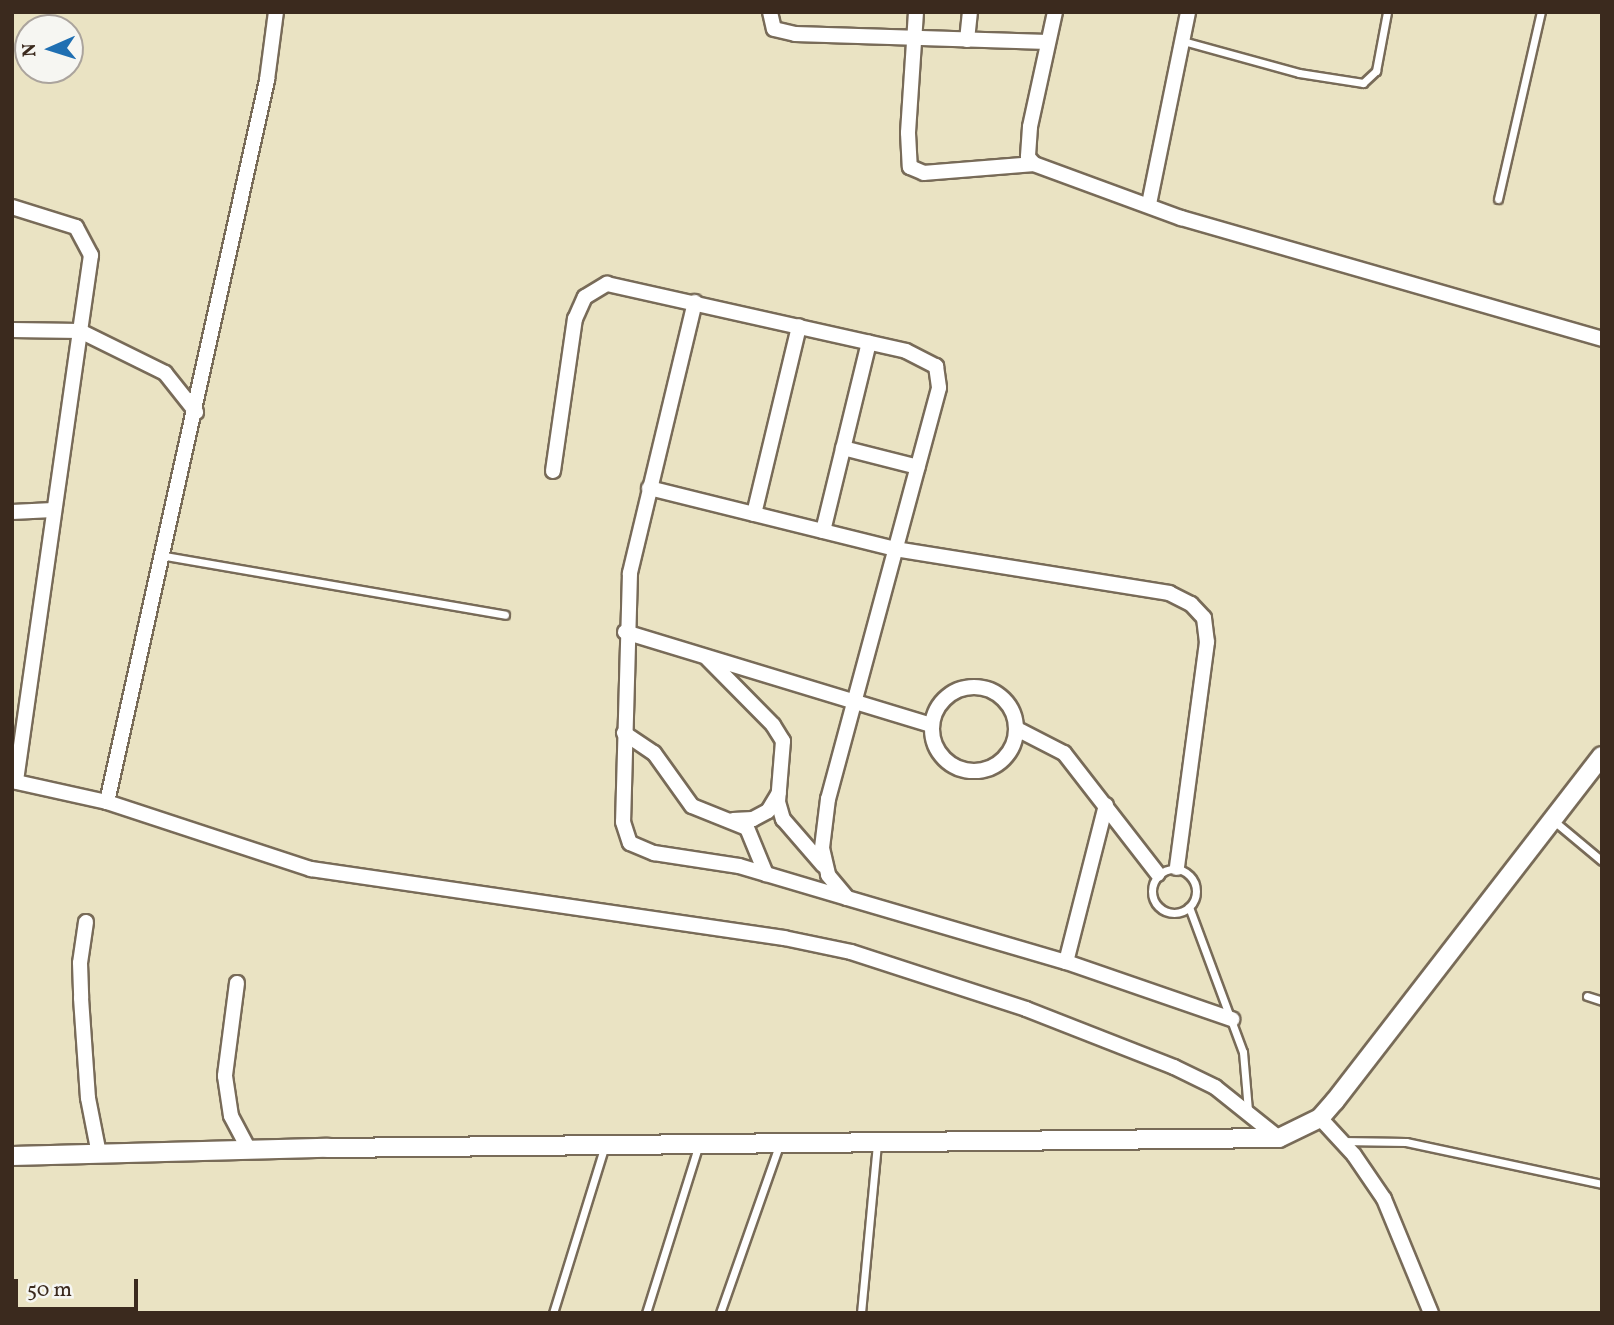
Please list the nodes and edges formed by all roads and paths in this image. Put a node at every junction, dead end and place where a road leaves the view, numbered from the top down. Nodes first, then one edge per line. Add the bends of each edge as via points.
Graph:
1 (276, 12) edge
2 (770, 12) edge
3 (916, 12) edge
4 (970, 12) edge
5 (1055, 12) edge
6 (1188, 12) edge
7 (1387, 12) edge
8 (1541, 12) edge
9 (913, 38) junction
10 (967, 40) junction
11 (1048, 41) junction
12 (1183, 41) junction
13 (1034, 164) junction
14 (1498, 199) dead end
15 (1149, 204) junction
16 (12, 207) edge
17 (695, 302) junction
18 (799, 326) junction
19 (12, 330) edge
20 (80, 331) junction
21 (1602, 339) edge
22 (869, 343) junction
23 (196, 412) junction
24 (844, 448) junction
25 (918, 467) junction
26 (553, 471) dead end
27 (649, 488) junction
28 (53, 510) junction
29 (12, 512) edge
30 (754, 514) junction
31 (823, 531) junction
32 (895, 549) junction
33 (164, 556) junction
34 (505, 615) dead end
35 (625, 632) junction
36 (706, 657) junction
37 (855, 703) junction
38 (931, 725) junction
39 (1017, 729) junction
40 (624, 733) junction
41 (1602, 756) edge
42 (14, 781) edge
43 (779, 793) junction
44 (107, 802) junction
45 (1106, 805) junction
46 (1552, 819) junction
47 (733, 820) junction
48 (1602, 861) edge
49 (823, 865) junction
50 (1177, 868) junction
51 (766, 874) junction
52 (1158, 874) junction
53 (847, 898) junction
54 (1189, 907) junction
55 (86, 922) dead end
56 (1066, 962) junction
57 (237, 983) dead end
58 (1587, 996) dead end
59 (1602, 1002) edge
60 (1232, 1019) junction
61 (1248, 1110) junction
62 (1320, 1118) junction
63 (1279, 1138) junction
64 (1341, 1141) junction
65 (877, 1142) junction
66 (780, 1143) junction
67 (698, 1147) junction
68 (604, 1148) junction
69 (249, 1150) junction
70 (99, 1154) junction
71 (12, 1156) edge
72 (1602, 1184) edge
73 (553, 1313) edge
74 (646, 1313) edge
75 (720, 1313) edge
76 (861, 1313) edge
77 (1431, 1313) edge

1 - 23 street via 267,80
2 - 9 street via 778,32
3 - 9 street
4 - 10 street
5 - 11 street
6 - 12 street
7 - 12 lane via 1376,71 1363,83 1298,73
8 - 14 lane
9 - 10 street
9 - 13 street via 908,134 913,170 986,171
10 - 11 street
11 - 13 street via 1027,145
12 - 15 street
13 - 15 street
15 - 21 street via 1181,218
16 - 20 street via 76,227 85,240 92,268
17 - 18 street
17 - 26 street via 622,284 595,288 585,297 575,319
17 - 27 street
18 - 22 street
18 - 30 street
19 - 20 street
20 - 23 street via 164,373
20 - 28 street
22 - 24 street
22 - 25 street via 926,359 939,374
23 - 33 street
24 - 25 street
24 - 31 street
25 - 32 street
27 - 30 street
27 - 35 street via 630,573
28 - 29 street
28 - 42 street
30 - 31 street
31 - 32 street
32 - 37 street
32 - 50 street via 1169,593 1191,604 1204,618 1208,642
33 - 34 lane
33 - 44 street
35 - 36 street
35 - 40 street
36 - 37 street
36 - 43 street via 773,724 783,741
37 - 38 street
37 - 49 street via 828,799
38 - 39 street via 943,699 969,687 983,687 1002,698
38 - 39 street via 933,741 950,765 980,772 1006,758
39 - 45 street via 1064,753
40 - 47 street via 654,753 692,806
40 - 51 street via 623,822 631,843 654,853
41 - 46 street
42 - 44 street
43 - 47 street via 768,811 753,819
43 - 49 street via 783,819
44 - 61 street via 311,869 772,936 851,952 919,971 1116,1044 1214,1087
45 - 52 street
45 - 56 street
46 - 48 lane
46 - 62 street
47 - 51 street via 747,828
49 - 53 street
50 - 52 lane
50 - 54 lane via 1195,884
51 - 53 street
52 - 54 lane via 1152,896 1160,909 1175,914
53 - 56 street
54 - 60 lane
55 - 70 street via 81,998 89,1098
56 - 60 street
57 - 69 street via 225,1076 231,1116
58 - 59 lane
60 - 61 lane via 1243,1052
61 - 63 street
62 - 63 street
62 - 64 street
63 - 65 street
64 - 72 lane via 1406,1142
64 - 77 street via 1384,1199
65 - 66 street
65 - 76 lane
66 - 67 street
66 - 75 lane
67 - 68 street
67 - 74 lane
68 - 69 street
68 - 73 lane
69 - 70 street
70 - 71 street

